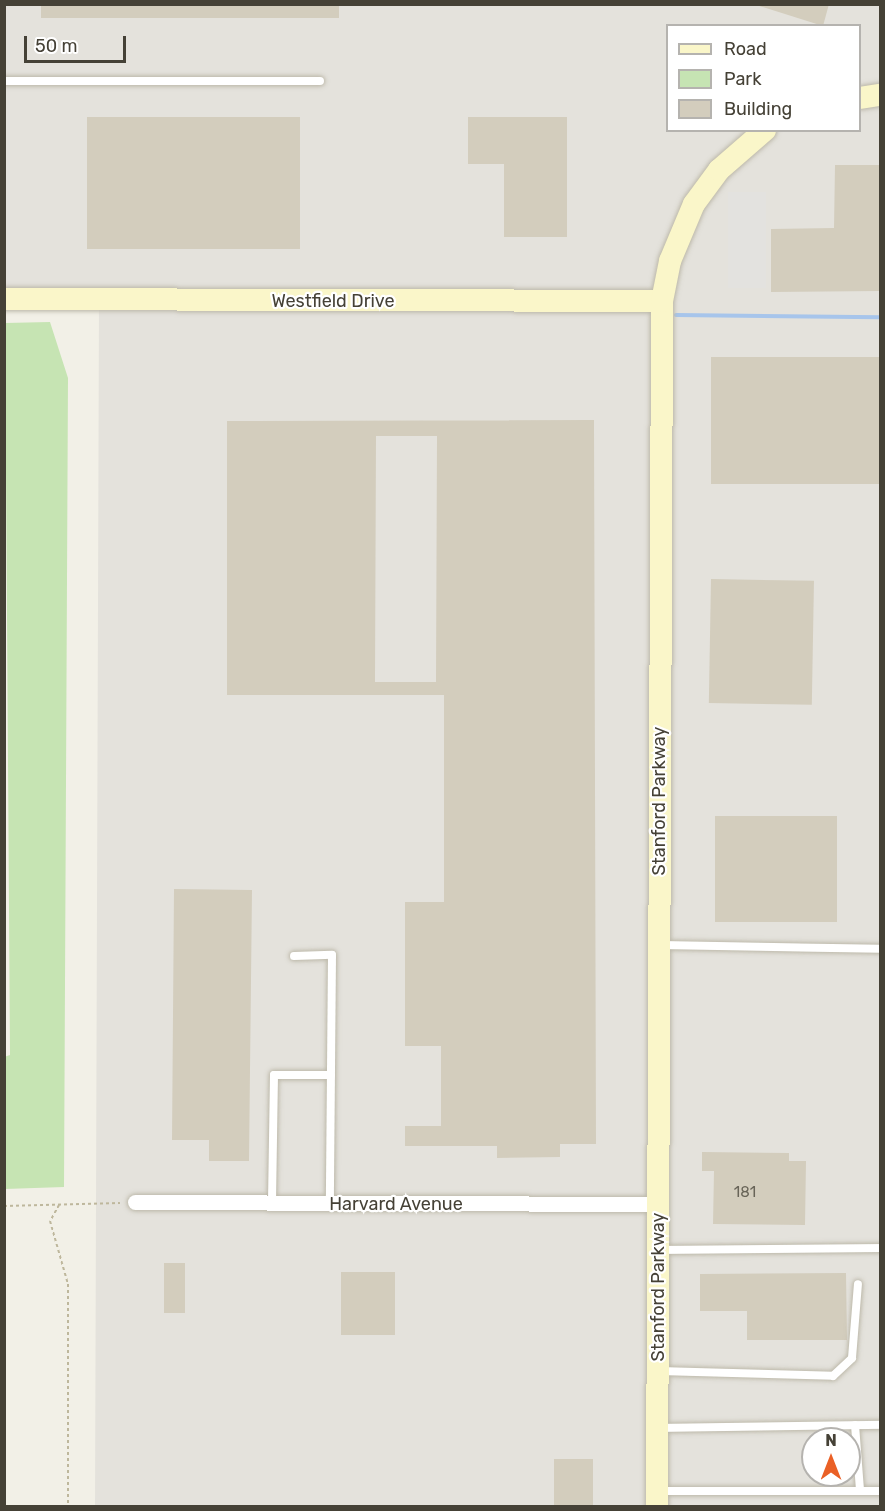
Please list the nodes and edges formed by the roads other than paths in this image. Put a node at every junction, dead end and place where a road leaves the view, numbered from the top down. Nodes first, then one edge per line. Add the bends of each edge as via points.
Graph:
1 (4, 81) edge
2 (320, 81) dead end
3 (880, 95) edge
4 (861, 98) edge
5 (763, 132) edge
6 (4, 298) edge
7 (662, 301) junction
8 (659, 945) junction
9 (880, 949) edge
10 (294, 956) dead end
11 (331, 1075) junction
12 (135, 1202) road end
13 (272, 1202) junction
14 (330, 1204) junction
15 (658, 1204) junction
16 (880, 1248) edge
17 (657, 1250) junction
18 (858, 1284) dead end
19 (657, 1371) junction
20 (855, 1425) junction
21 (880, 1425) edge
22 (657, 1428) junction
23 (860, 1490) junction
24 (880, 1491) edge
25 (657, 1499) edge

1 - 2 lane
3 - 4 street
5 - 7 street, Stanford Parkway via 719,170 694,204 669,261
6 - 7 street, Westfield Drive
7 - 8 street, Stanford Parkway
8 - 9 lane
8 - 15 street, Stanford Parkway
10 - 11 lane via 332,955
11 - 13 lane via 273,1075
11 - 14 lane
12 - 13 street, Harvard Avenue
13 - 14 street, Harvard Avenue
14 - 15 street, Harvard Avenue
15 - 17 street, Stanford Parkway
16 - 17 lane
17 - 19 street, Stanford Parkway
18 - 19 lane via 852,1358 833,1376
19 - 22 street, Stanford Parkway
20 - 21 lane
20 - 22 lane
20 - 23 lane
22 - 25 street, Stanford Parkway
23 - 24 lane
23 - 25 lane

